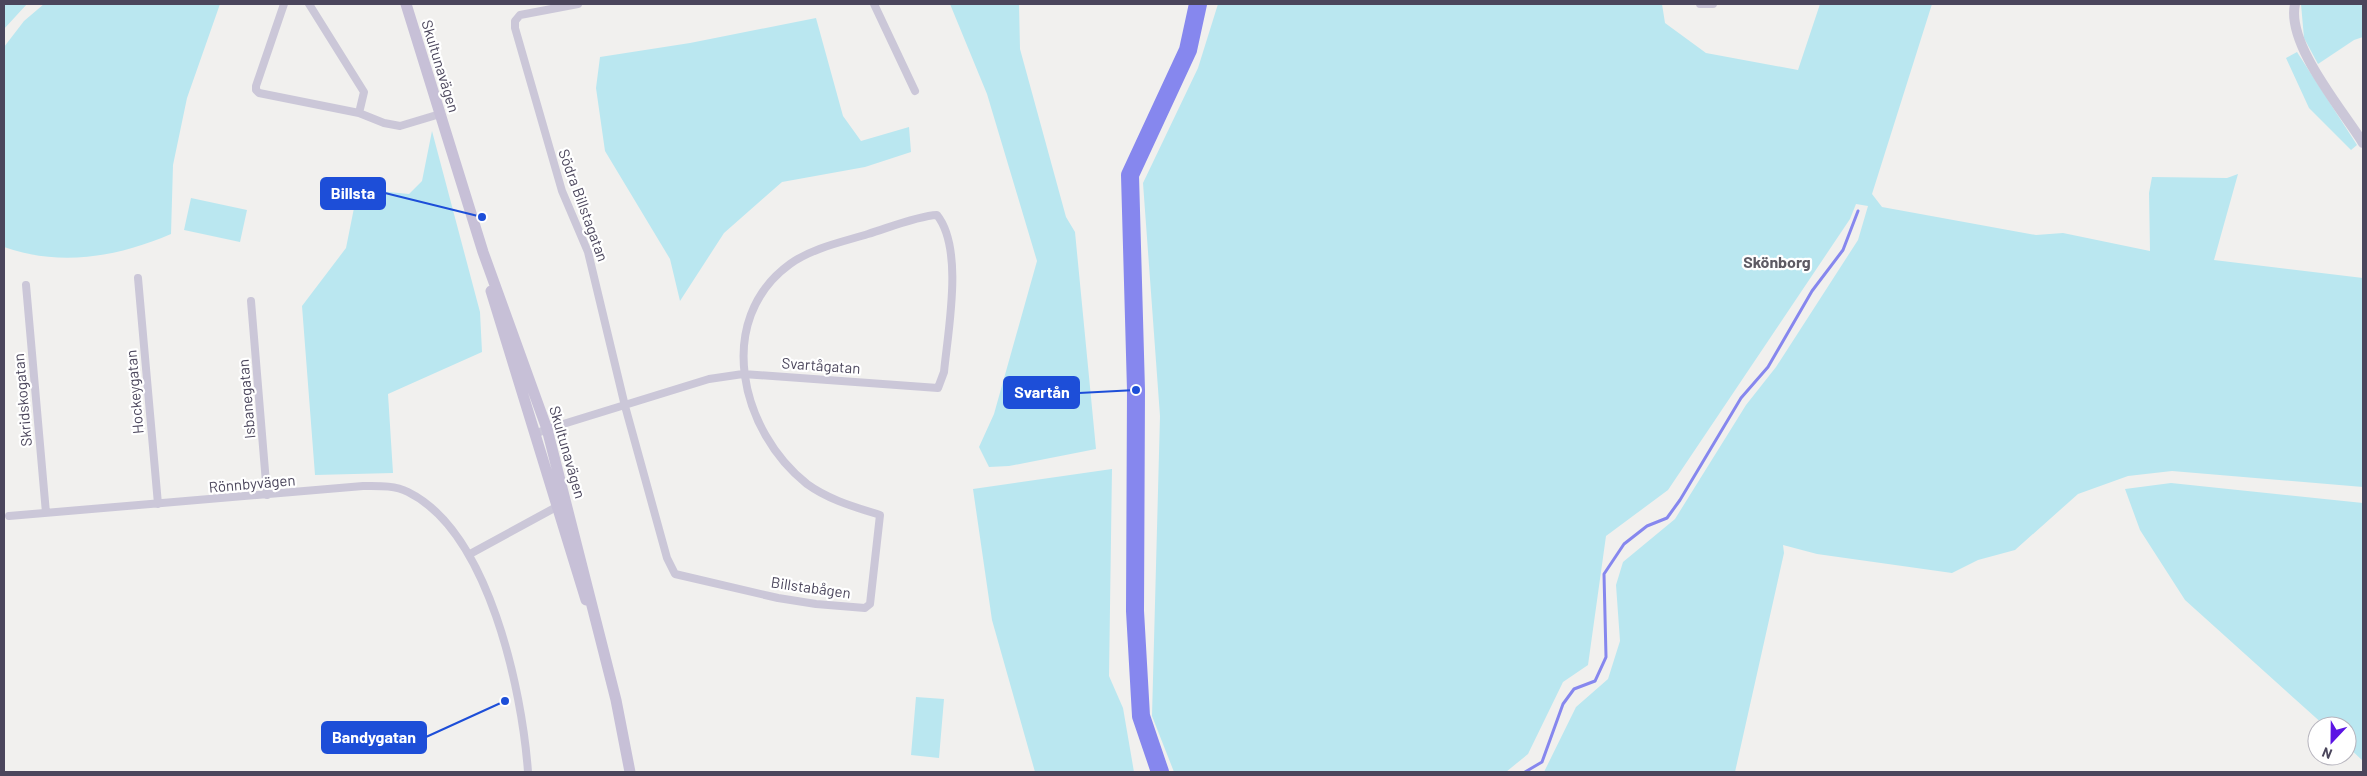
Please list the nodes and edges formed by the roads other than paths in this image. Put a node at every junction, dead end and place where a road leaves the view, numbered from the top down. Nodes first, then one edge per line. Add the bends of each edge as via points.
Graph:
1 (284, 4) edge
2 (309, 4) edge
3 (406, 4) edge
4 (578, 4) edge
5 (874, 4) edge
6 (1700, 4) edge
7 (1713, 4) edge
8 (2295, 4) edge
9 (915, 91) dead end
10 (359, 113) junction
11 (440, 114) junction
12 (2363, 143) edge
13 (938, 216) joint
14 (483, 252) junction
15 (138, 278) dead end
16 (26, 285) dead end
17 (251, 301) dead end
18 (743, 374) junction
19 (625, 406) junction
20 (547, 429) junction
21 (535, 434) junction
22 (267, 495) junction
23 (158, 504) junction
24 (562, 504) junction
25 (46, 514) junction
26 (8, 516) dead end
27 (470, 554) junction
28 (528, 772) edge
29 (630, 772) edge

1 - 10 street via 256,90 268,96
2 - 10 street via 364,92
3 - 11 main road, Skultunavägen
4 - 19 street, Södra Billstagatan via 520,15 515,20 515,28 562,191 588,252
5 - 9 street
6 - 7 street
8 - 12 street via 2304,52
10 - 11 street via 400,126
11 - 14 main road, Skultunavägen
13 - 18 street, Billstabågen via 829,246 790,265 762,294 751,316 745,337
13 - 18 street, Svartågatan via 953,265 944,372 938,388
14 - 20 main road, Skultunavägen
14 - 21 main road, Skultunavägen via 496,310
15 - 23 street, Hockeygatan
16 - 25 street, Skridskogatan
17 - 22 street, Isbanegatan
18 - 19 street, Svartågatan via 709,378
18 - 19 street, Billstabågen via 757,420 778,456 826,496 880,516 872,598 865,608 778,598 675,574 667,558
19 - 20 street, Svartågatan
20 - 21 street, Svartågatan
20 - 24 main road, Skultunavägen
21 - 24 main road, Skultunavägen
22 - 23 street, Rönnbyvägen
22 - 27 street, Rönnbyvägen via 363,486 397,488 433,510
23 - 25 street, Rönnbyvägen
24 - 27 street
24 - 29 main road, Skultunavägen via 608,666
25 - 26 street, Rönnbyvägen
27 - 28 street, Rönnbyvägen via 488,589 499,625 521,716

